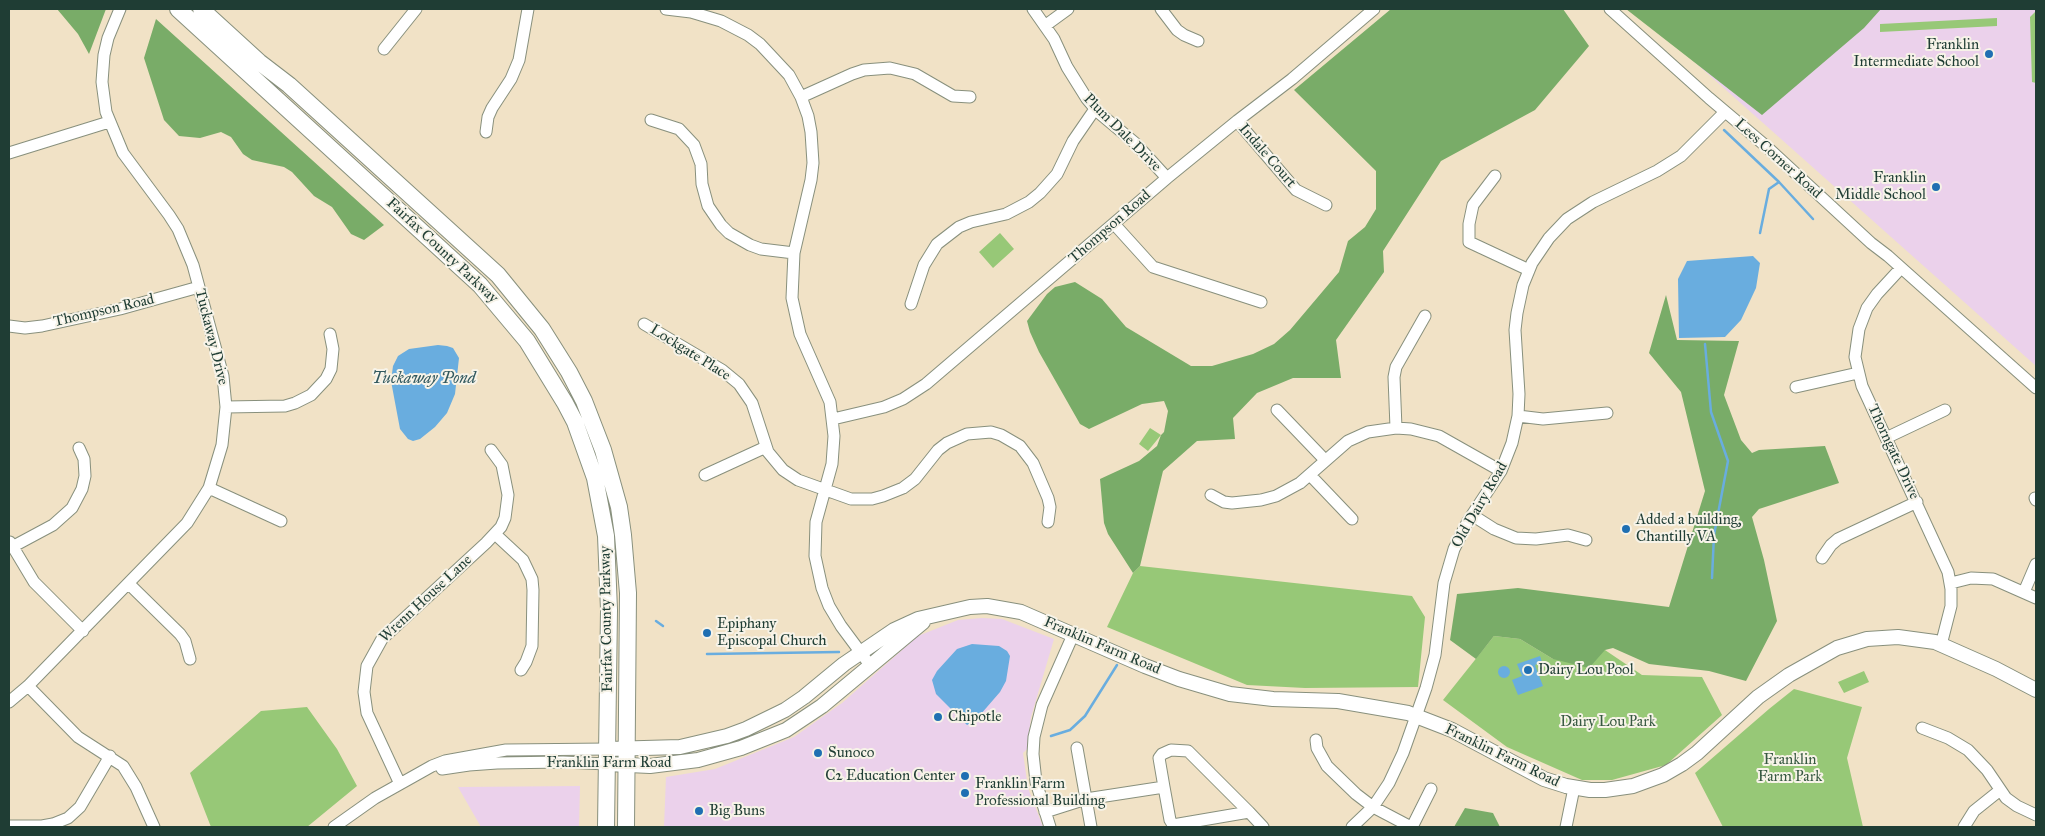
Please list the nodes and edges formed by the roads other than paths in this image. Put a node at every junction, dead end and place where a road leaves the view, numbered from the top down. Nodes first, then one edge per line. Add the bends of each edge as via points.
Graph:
1 (120, 9) edge
2 (178, 9) edge
3 (201, 9) edge
4 (416, 9) edge
5 (528, 9) edge
6 (666, 9) edge
7 (1033, 9) edge
8 (1068, 9) edge
9 (1161, 9) edge
10 (1374, 9) edge
11 (1610, 9) edge
12 (1046, 25) junction
13 (1198, 40) dead end
14 (384, 49) dead end
15 (801, 97) junction
16 (970, 97) dead end
17 (1095, 109) junction
18 (1725, 112) junction
19 (651, 120) dead end
20 (1236, 121) junction
21 (109, 122) junction
22 (486, 132) dead end
23 (9, 153) edge
24 (1495, 176) dead end
25 (1167, 178) junction
26 (1326, 205) dead end
27 (1115, 225) junction
28 (794, 253) junction
29 (1901, 268) junction
30 (1529, 270) junction
31 (199, 287) junction
32 (1261, 302) dead end
33 (911, 304) dead end
34 (1425, 316) dead end
35 (644, 324) dead end
36 (9, 326) edge
37 (330, 334) dead end
38 (1858, 373) junction
39 (1796, 387) dead end
40 (2036, 388) edge
41 (226, 407) junction
42 (1277, 410) dead end
43 (1945, 410) dead end
44 (1607, 412) dead end
45 (1518, 416) junction
46 (833, 419) junction
47 (1396, 428) junction
48 (1886, 438) junction
49 (766, 447) junction
50 (79, 448) dead end
51 (492, 450) dead end
52 (1325, 460) junction
53 (1501, 471) junction
54 (705, 475) dead end
55 (1310, 475) junction
56 (209, 488) junction
57 (826, 490) junction
58 (1211, 495) dead end
59 (1917, 502) junction
60 (1472, 515) junction
61 (1352, 519) dead end
62 (281, 521) dead end
63 (1048, 522) dead end
64 (494, 534) junction
65 (1586, 540) dead end
66 (11, 543) edge
67 (1822, 558) dead end
68 (2036, 564) edge
69 (1951, 582) junction
70 (129, 584) junction
71 (2024, 592) junction
72 (2036, 598) edge
73 (932, 616) junction
74 (83, 631) junction
75 (1073, 635) junction
76 (1941, 645) junction
77 (860, 652) junction
78 (190, 659) dead end
79 (870, 665) junction
80 (521, 670) dead end
81 (28, 686) junction
82 (2036, 690) edge
83 (9, 702) edge
84 (1416, 716) junction
85 (1922, 728) dead end
86 (1316, 740) dead end
87 (1077, 748) dead end
88 (110, 756) junction
89 (608, 757) junction
90 (626, 757) junction
91 (400, 784) junction
92 (1164, 787) junction
93 (1574, 788) junction
94 (1432, 789) dead end
95 (1999, 790) junction
96 (1086, 799) junction
97 (1373, 807) junction
98 (1045, 812) junction
99 (1249, 812) junction
100 (2036, 815) edge
101 (9, 826) edge
102 (154, 827) edge
103 (334, 827) edge
104 (606, 827) edge
105 (626, 827) edge
106 (1050, 827) edge
107 (1091, 827) edge
108 (1263, 827) edge
109 (1352, 827) edge
110 (1411, 827) edge
111 (1566, 827) edge
112 (1964, 827) edge

1 - 21 street, Tuckaway Drive via 108,38 102,73
2 - 89 highway, Fairfax County Parkway via 480,284 516,327 552,380 575,422 595,478 603,520 609,602
3 - 90 highway, Fairfax County Parkway via 498,275 542,329 569,372 600,441 619,507 628,593
4 - 14 street
5 - 22 street via 517,64 492,108
6 - 15 street via 706,16 748,35 782,65
7 - 12 street, Plum Dale Drive
8 - 12 street
9 - 13 street via 1177,30
10 - 20 street, Thompson Road via 1292,79
11 - 18 street, Lees Corner Road
12 - 17 street, Plum Dale Drive via 1076,83
15 - 16 street via 864,70 890,68 915,74 953,96
15 - 28 street via 811,132 813,163
17 - 25 street, Plum Dale Drive via 1135,143
17 - 33 street via 1073,141 1057,174 1040,194 1006,214 959,227 937,244 924,265
18 - 29 street, Lees Corner Road
18 - 30 street, Old Dairy Road via 1681,156 1567,219 1537,254
19 - 28 street via 679,129 694,145 701,164 708,206 729,233 762,249
20 - 25 street, Thompson Road
20 - 26 street, Indale Court via 1296,190
21 - 23 street
21 - 31 street, Tuckaway Drive via 128,161 178,229
24 - 30 street via 1473,205 1469,242
25 - 27 street, Thompson Road
27 - 32 street via 1153,268
27 - 46 street, Thompson Road via 918,390 884,407
28 - 46 street via 792,298 795,317 806,350 825,389
29 - 38 street, Thorngate Drive via 1877,294 1863,317 1856,339
29 - 40 street, Lees Corner Road
30 - 45 street, Old Dairy Road via 1516,313
31 - 36 street, Thompson Road via 42,326
31 - 41 street, Tuckaway Drive via 223,376
34 - 47 street via 1396,367
35 - 49 street, Lockgate Place via 722,370 739,384 752,403
37 - 41 street via 333,349 331,369 311,395 285,406
38 - 39 street
38 - 48 street, Thorngate Drive
41 - 56 street, Tuckaway Drive via 222,445
42 - 52 street
43 - 48 street
44 - 45 street via 1543,419
45 - 53 street, Old Dairy Road
46 - 57 street via 834,447
47 - 52 street via 1360,435
47 - 53 street via 1439,436
48 - 59 street, Thorngate Drive
49 - 54 street
49 - 57 street, Lockgate Place via 788,475
50 - 66 street via 84,459 85,476 72,508 54,525
51 - 64 street, Wrenn House Lane via 502,465 508,496 505,518
52 - 55 street
53 - 60 street, Old Dairy Road
55 - 58 street via 1289,490 1261,500 1232,503
55 - 61 street
56 - 62 street
56 - 70 street, Tuckaway Drive via 187,523
57 - 63 street, Lockgate Place via 859,500 892,493 915,479 947,443 967,434 991,432 1020,446 1033,463 1048,498
57 - 77 street via 816,522 818,572 832,612
59 - 67 street via 1838,539
59 - 69 street, Thorngate Drive via 1945,561
60 - 65 street via 1516,538 1536,540 1568,535
60 - 84 street, Old Dairy Road via 1448,566 1435,655
64 - 80 street via 523,560 532,579 532,646
64 - 91 street, Wrenn House Lane via 382,639 367,666 364,692 367,713
66 - 74 street via 34,582
68 - 71 street
69 - 71 street via 1987,579
69 - 76 street, Thorngate Drive via 1951,606
70 - 74 street, Tuckaway Drive
70 - 78 street via 180,634
71 - 72 street
73 - 75 main road, Franklin Farm Road via 970,606 1001,608 1021,612
73 - 77 main road, Franklin Farm Road via 905,624
73 - 79 main road, Franklin Farm Road
74 - 81 street, Tuckaway Drive
75 - 84 main road, Franklin Farm Road via 1180,679 1230,694 1338,701
75 - 98 street via 1042,705 1034,736 1034,771
76 - 82 main road, Franklin Farm Road
76 - 93 main road, Franklin Farm Road via 1886,637 1837,648 1774,685 1698,752 1663,775 1622,788
77 - 79 street
77 - 90 main road, Franklin Farm Road via 785,710 746,729
79 - 90 main road, Franklin Farm Road via 822,706 765,740 689,761 650,766
81 - 83 street, Tuckaway Drive
81 - 88 street via 78,738
84 - 93 main road, Franklin Farm Road via 1452,730 1544,779
84 - 97 street, Old Dairy Road via 1398,765
85 - 95 street via 1968,750 1987,770
86 - 97 street via 1327,766
87 - 96 street
88 - 101 street via 80,807 68,818 42,826
88 - 102 street via 130,775
89 - 90 main road, Franklin Farm Road
89 - 91 street, Franklin Farm Road via 563,762 481,764 421,773
89 - 104 highway, Fairfax County Parkway
90 - 105 highway, Fairfax County Parkway
91 - 103 street, Franklin Farm Road via 357,809
92 - 96 street
92 - 99 street via 1172,824
92 - 99 street via 1159,758 1166,751 1182,749 1188,751
93 - 111 street
94 - 110 street
95 - 100 street via 2017,806
95 - 112 street via 1974,812
96 - 98 street
96 - 107 street
97 - 109 street, Old Dairy Road
97 - 110 street
98 - 106 street
99 - 108 street

